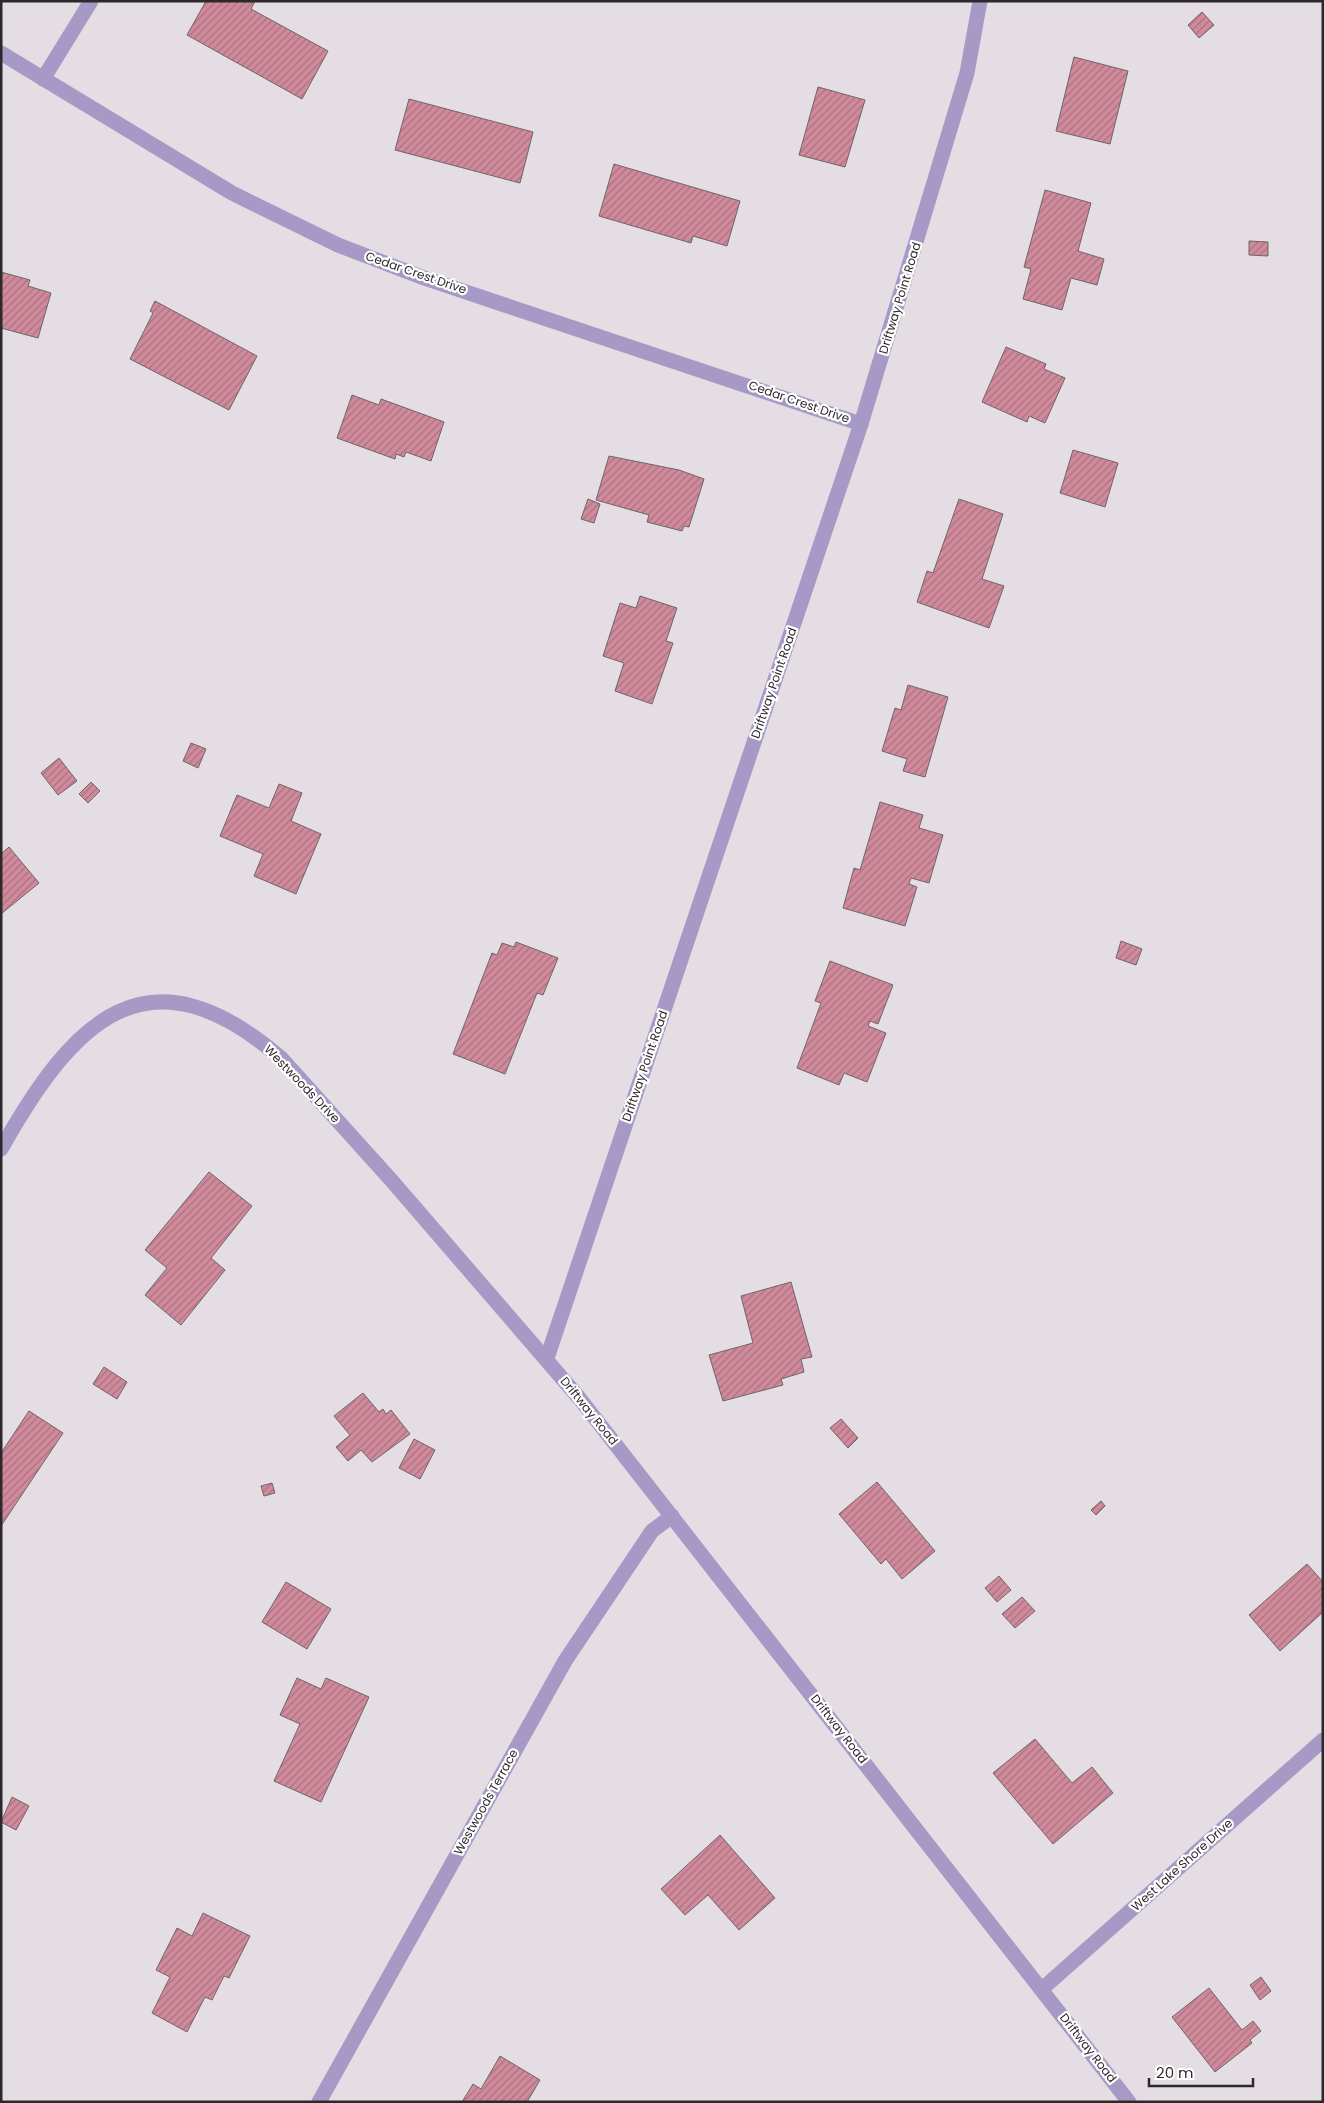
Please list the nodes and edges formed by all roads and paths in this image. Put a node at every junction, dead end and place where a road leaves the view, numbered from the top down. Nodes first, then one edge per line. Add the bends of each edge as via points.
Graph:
1 (91, 1) edge
2 (980, 1) edge
3 (1, 54) edge
4 (44, 79) junction
5 (861, 424) junction
6 (1, 1150) edge
7 (547, 1358) junction
8 (672, 1516) junction
9 (1323, 1740) edge
10 (1042, 1989) junction
11 (319, 2102) edge
12 (1129, 2102) edge

1 - 4 street
2 - 5 street, Driftway Point Road via 967,72
3 - 4 street, Cedar Crest Drive
4 - 5 street, Cedar Crest Drive via 232,193 338,245 424,278
5 - 7 street, Driftway Point Road
6 - 7 street, Westwoods Drive via 65,1054 103,1020 125,1008 167,1001 208,1011 245,1030 282,1059
7 - 8 street, Driftway Road
8 - 10 street, Driftway Road
8 - 11 street, Westwoods Terrace via 652,1531 565,1661
9 - 10 street, West Lake Shore Drive
10 - 12 street, Driftway Road

